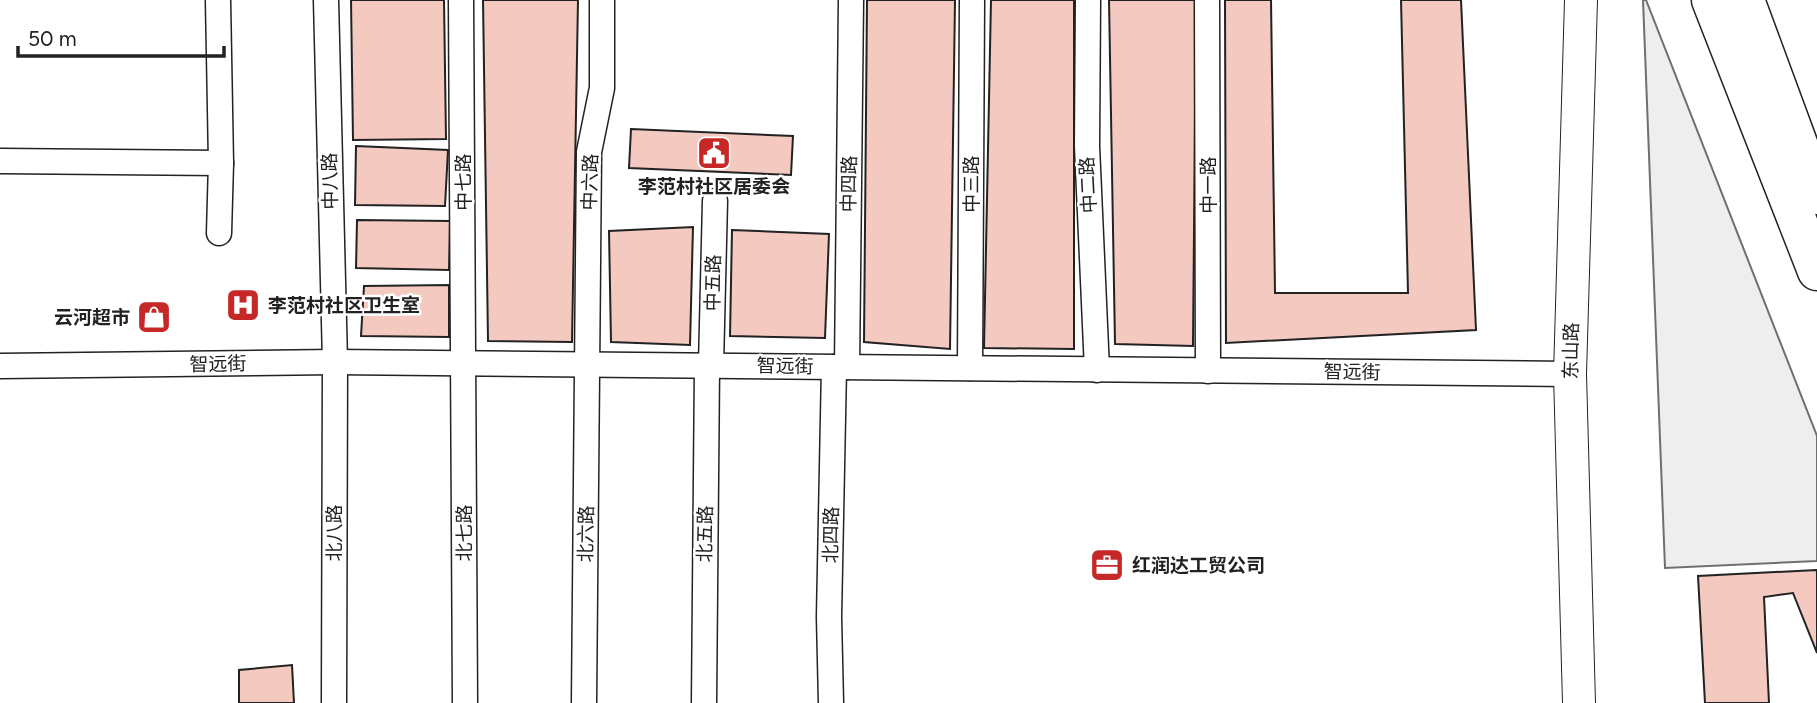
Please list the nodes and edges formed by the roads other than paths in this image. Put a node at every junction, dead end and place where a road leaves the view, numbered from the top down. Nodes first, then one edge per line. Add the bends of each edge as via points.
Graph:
1 (218, 0) edge
2 (326, 0) edge
3 (461, 0) edge
4 (602, 0) edge
5 (851, 0) edge
6 (972, 0) edge
7 (1088, 0) edge
8 (1207, 0) edge
9 (1581, 0) edge
10 (1711, 0) edge
11 (1745, 0) edge
12 (0, 161) edge
13 (221, 163) junction
14 (1817, 195) edge
15 (715, 201) dead end
16 (219, 233) dead end
17 (1817, 271) edge
18 (335, 362) junction
19 (464, 363) junction
20 (589, 364) junction
21 (709, 365) junction
22 (0, 366) edge
23 (841, 367) junction
24 (970, 368) junction
25 (1097, 370) junction
26 (1208, 371) junction
27 (1570, 374) junction
28 (334, 703) edge
29 (464, 703) edge
30 (584, 703) edge
31 (704, 703) edge
32 (831, 703) edge
33 (1579, 703) edge

1 - 13 street
2 - 18 street, 中八路
3 - 19 street, 中七路
4 - 20 street, 中六路 via 602,88 589,152
5 - 23 street, 中四路
6 - 24 street, 中三路
7 - 25 street, 中二路 via 1087,146
8 - 26 street, 中一路
9 - 27 street, 东山路
10 - 17 main road
11 - 14 main road
12 - 13 street
13 - 16 street
15 - 21 street, 中五路
18 - 19 street, 智远街
18 - 22 street, 智远街
18 - 28 street, 北八路
19 - 20 street, 智远街
19 - 29 street, 北七路
20 - 21 street, 智远街
20 - 30 street, 北六路
21 - 23 street, 智远街
21 - 31 street, 北五路
23 - 24 street, 智远街
23 - 32 street, 北四路 via 829,617
24 - 25 street, 智远街
25 - 26 street, 智远街
26 - 27 street, 智远街
27 - 33 street, 东山路

